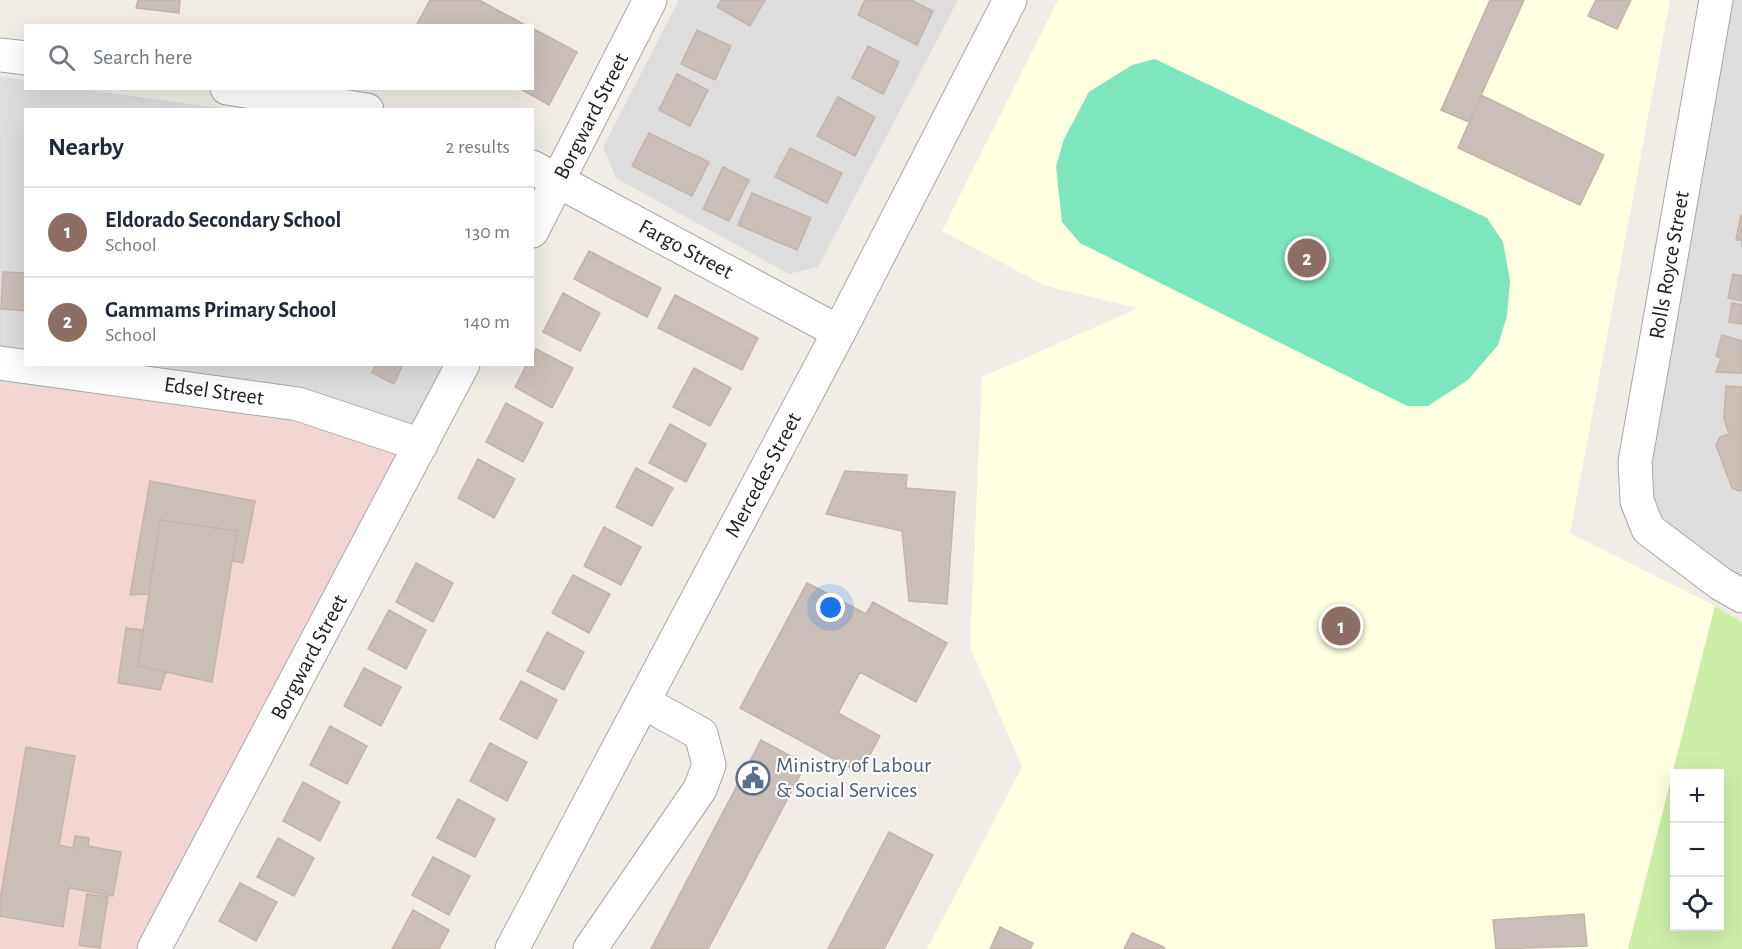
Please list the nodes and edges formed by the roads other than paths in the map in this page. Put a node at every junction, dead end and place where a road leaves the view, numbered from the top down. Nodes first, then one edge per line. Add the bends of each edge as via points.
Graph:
1 (650, 0) edge
2 (1010, 0) edge
3 (1716, 0) edge
4 (0, 55) edge
5 (24, 58) edge
6 (240, 90) edge
7 (355, 108) edge
8 (546, 174) edge
9 (534, 223) edge
10 (839, 332) junction
11 (0, 363) edge
12 (462, 366) edge
13 (421, 445) junction
14 (1742, 596) edge
15 (643, 702) junction
16 (154, 949) edge
17 (512, 949) edge
18 (590, 949) edge

1 - 8 street, Borgward Street
2 - 10 street, Mercedes Street
3 - 14 street, Rolls Royce Street via 1635,462 1637,501 1647,529
4 - 5 street
6 - 7 street
8 - 9 street, Borgward Street
8 - 10 street, Fargo Street
10 - 15 street, Mercedes Street
11 - 13 street, Edsel Street via 298,404
12 - 13 street, Borgward Street
13 - 16 street, Borgward Street
15 - 17 street, Mercedes Street
15 - 18 street via 701,734 709,765 700,789

